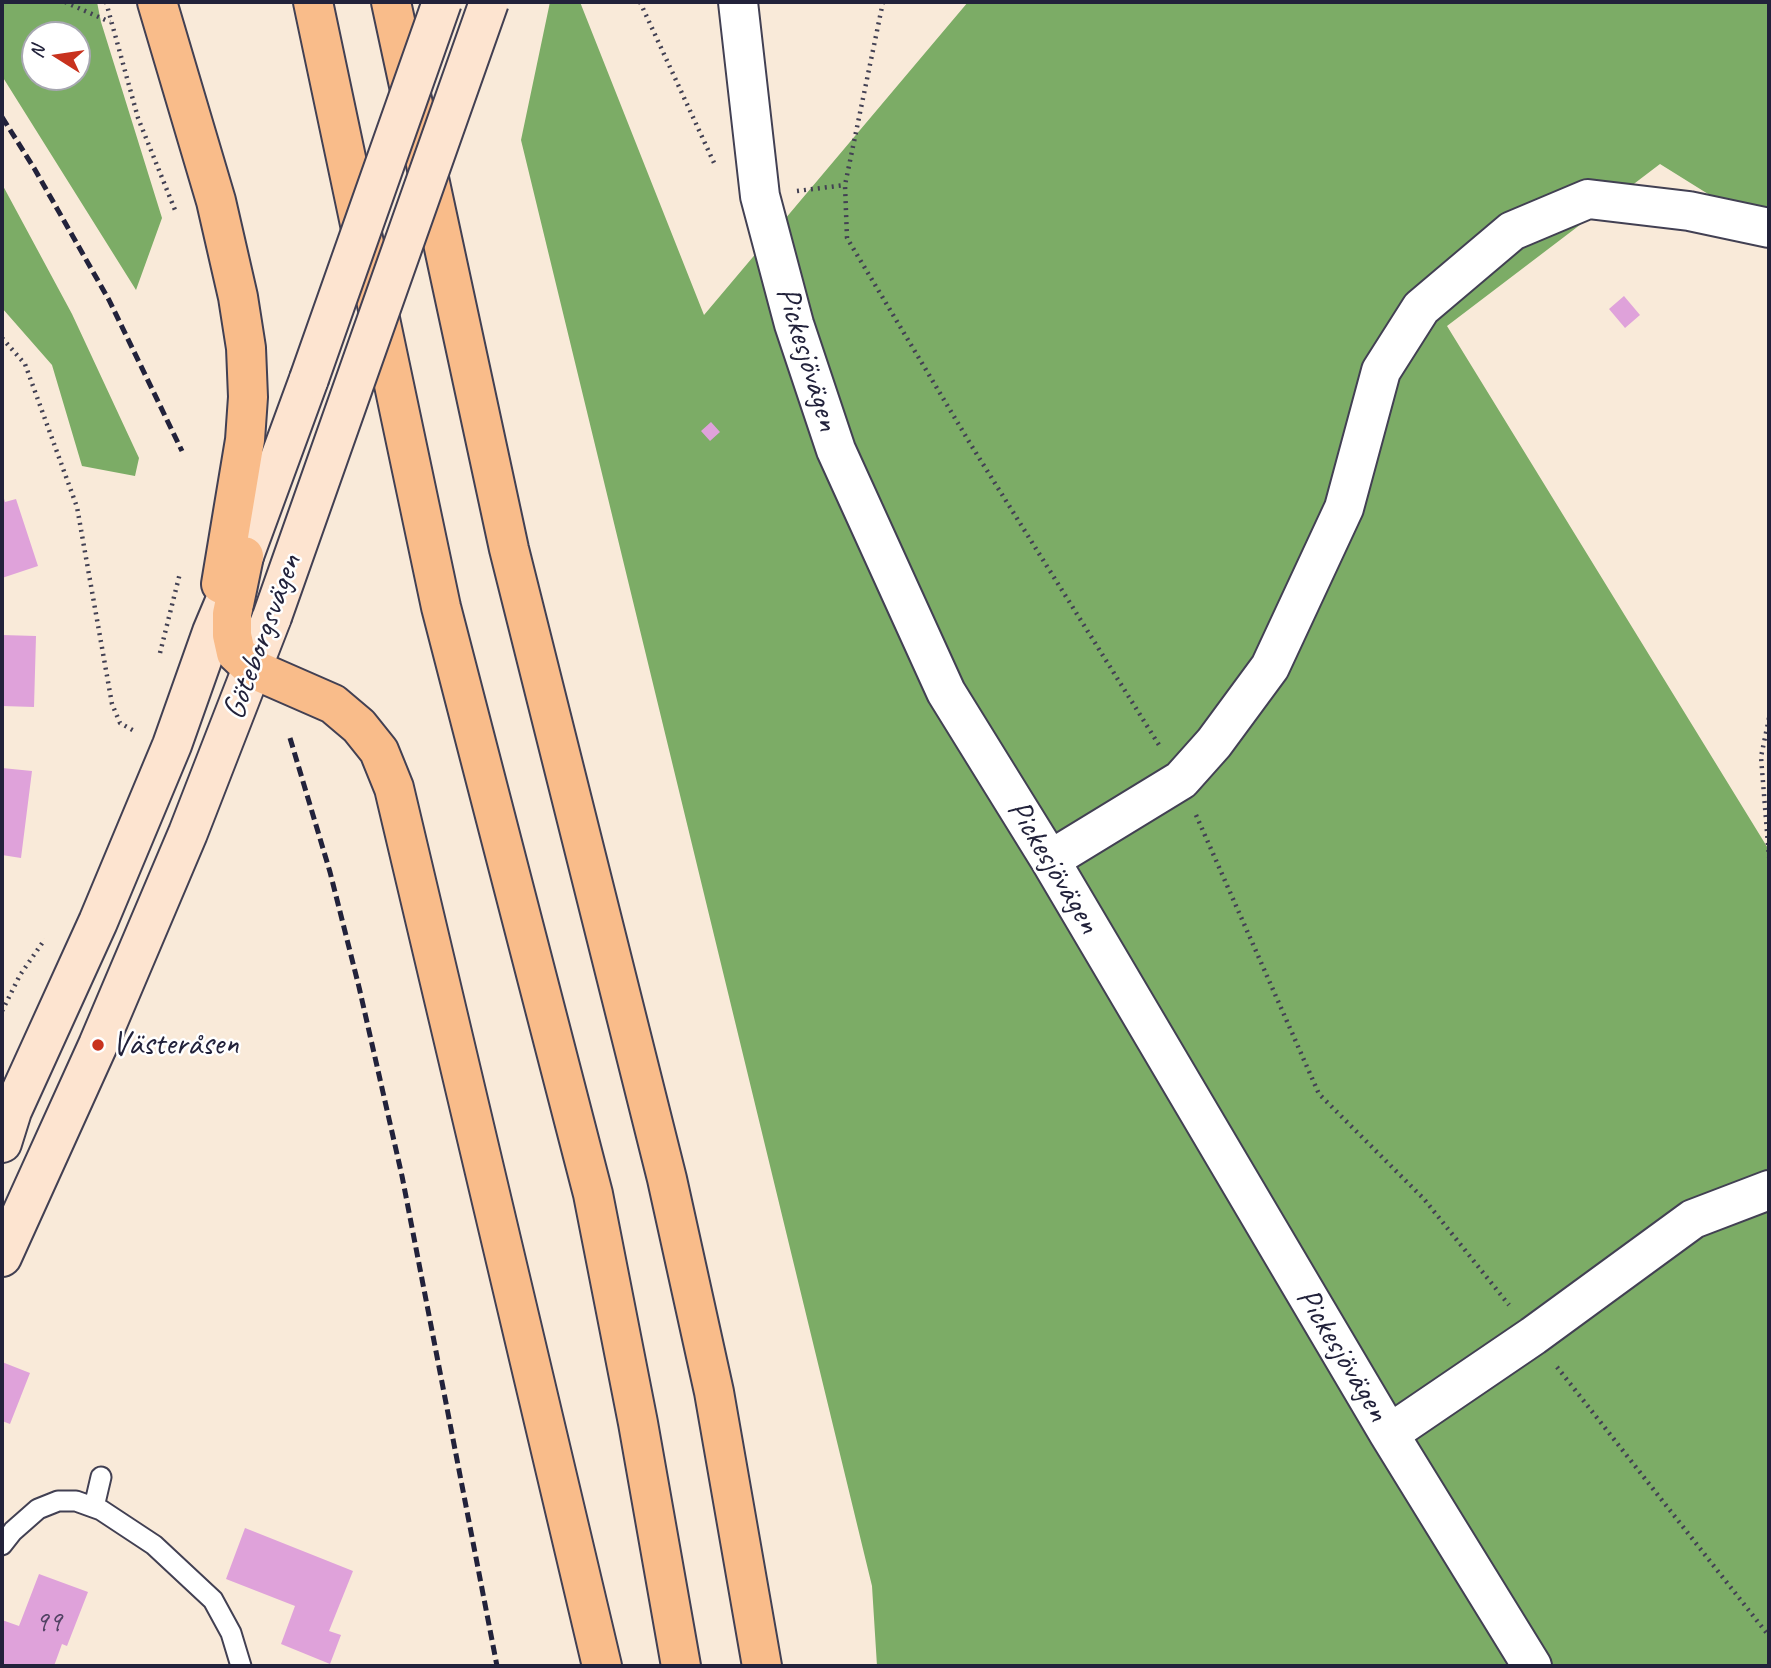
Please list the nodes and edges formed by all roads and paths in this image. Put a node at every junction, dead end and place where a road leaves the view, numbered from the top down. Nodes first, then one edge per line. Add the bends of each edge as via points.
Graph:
1 (65, 2) edge
2 (106, 2) edge
3 (157, 2) edge
4 (313, 2) edge
5 (391, 2) edge
6 (442, 2) edge
7 (489, 2) edge
8 (738, 2) edge
9 (883, 2) edge
10 (110, 22) junction
11 (177, 215) dead end
12 (1769, 228) edge
13 (2, 338) edge
14 (244, 556) junction
15 (184, 561) dead end
16 (212, 632) junction
17 (160, 654) dead end
18 (253, 669) junction
19 (139, 718) dead end
20 (1769, 718) edge
21 (134, 731) junction
22 (130, 744) dead end
23 (172, 744) junction
24 (1181, 780) junction
25 (1769, 858) edge
26 (1050, 860) junction
27 (47, 935) dead end
28 (2, 1011) edge
29 (2, 1143) edge
30 (1769, 1190) edge
31 (2, 1257) edge
32 (1533, 1336) junction
33 (1389, 1433) junction
34 (101, 1477) dead end
35 (94, 1507) junction
36 (2, 1545) edge
37 (1769, 1636) edge
38 (241, 1666) edge
39 (602, 1666) edge
40 (681, 1666) edge
41 (762, 1666) edge
42 (1532, 1666) edge

1 - 10 path
2 - 10 path
3 - 16 highway via 216,201 246,348 245,440
4 - 40 highway via 441,607 593,1194
5 - 41 highway via 509,549 679,1232 714,1392
6 - 14 main road, Göteborgsvägen, bridge
7 - 18 main road, Göteborgsvägen, bridge
8 - 26 street, Pickesjövägen via 760,196 794,324 836,450 946,692
9 - 24 path via 845,185 847,238
10 - 11 path via 138,118
12 - 24 street via 1689,211 1588,199 1512,231 1421,308 1381,371 1344,509 1270,667
13 - 21 path via 25,364 76,506 112,704 120,723
14 - 16 main road, Göteborgsvägen
14 - 18 highway via 232,635 236,653
15 - 17 path
16 - 23 main road, Göteborgsvägen
18 - 31 main road, Göteborgsvägen via 114,1007
18 - 39 highway via 333,704 379,751 394,788
19 - 21 path
20 - 25 path via 1762,757
21 - 22 path
21 - 23 path
23 - 29 main road, Göteborgsvägen
24 - 26 street
24 - 32 path via 1319,1094 1424,1199
26 - 33 street, Pickesjövägen
27 - 28 path
30 - 32 street via 1693,1219
32 - 33 street
32 - 37 path
33 - 42 street, Pickesjövägen
34 - 35 lane
35 - 36 lane via 58,1501 38,1509
35 - 38 lane via 154,1545 214,1600

